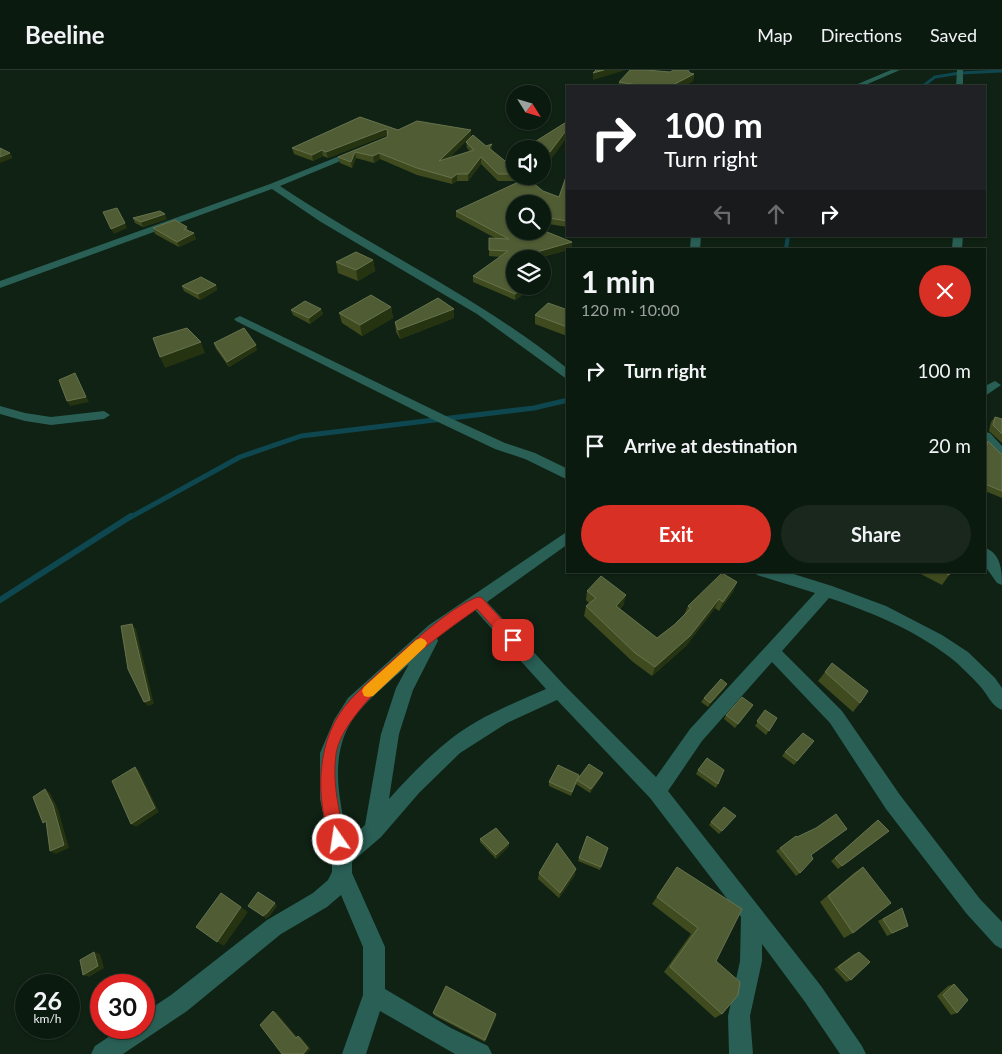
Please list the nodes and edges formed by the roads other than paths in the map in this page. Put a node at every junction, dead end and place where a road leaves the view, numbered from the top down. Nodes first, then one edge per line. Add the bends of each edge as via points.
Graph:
1 (897, 70) edge
2 (960, 70) edge
3 (860, 85) edge
4 (960, 85) edge
5 (366, 147) edge
6 (273, 186) junction
7 (0, 285) edge
8 (240, 319) dead end
9 (566, 374) edge
10 (0, 410) edge
11 (104, 415) dead end
12 (986, 437) edge
13 (1002, 454) edge
14 (566, 475) edge
15 (566, 537) edge
16 (986, 555) edge
17 (769, 573) edge
18 (1002, 579) edge
19 (827, 590) junction
20 (478, 602) junction
21 (435, 630) junction
22 (772, 651) junction
23 (559, 690) junction
24 (1002, 702) edge
25 (658, 791) junction
26 (374, 830) junction
27 (342, 866) junction
28 (751, 912) junction
29 (1002, 938) edge
30 (374, 996) junction
31 (103, 1054) edge
32 (354, 1054) edge
33 (480, 1054) edge
34 (741, 1054) edge
35 (852, 1054) edge

1 - 3 street
2 - 4 street
5 - 6 street
6 - 7 street
6 - 9 street via 324,220 481,312
8 - 14 street via 442,420 530,456
10 - 11 street via 50,421
12 - 13 street
15 - 20 street
16 - 18 street
17 - 19 street
19 - 22 street
19 - 24 street via 920,630 958,655 984,678
20 - 21 street
20 - 23 street
21 - 26 street via 405,688 390,734
21 - 27 street via 354,704 329,753 329,799
22 - 25 street via 696,735
22 - 29 street via 836,717 893,802 973,906
23 - 25 street
23 - 26 street via 501,717 454,747
25 - 28 street
26 - 27 street
27 - 30 street via 374,947
27 - 31 street via 335,887 320,900 274,927 179,1003
28 - 34 street via 750,961 739,1016
28 - 35 street via 813,994
30 - 32 street
30 - 33 street

